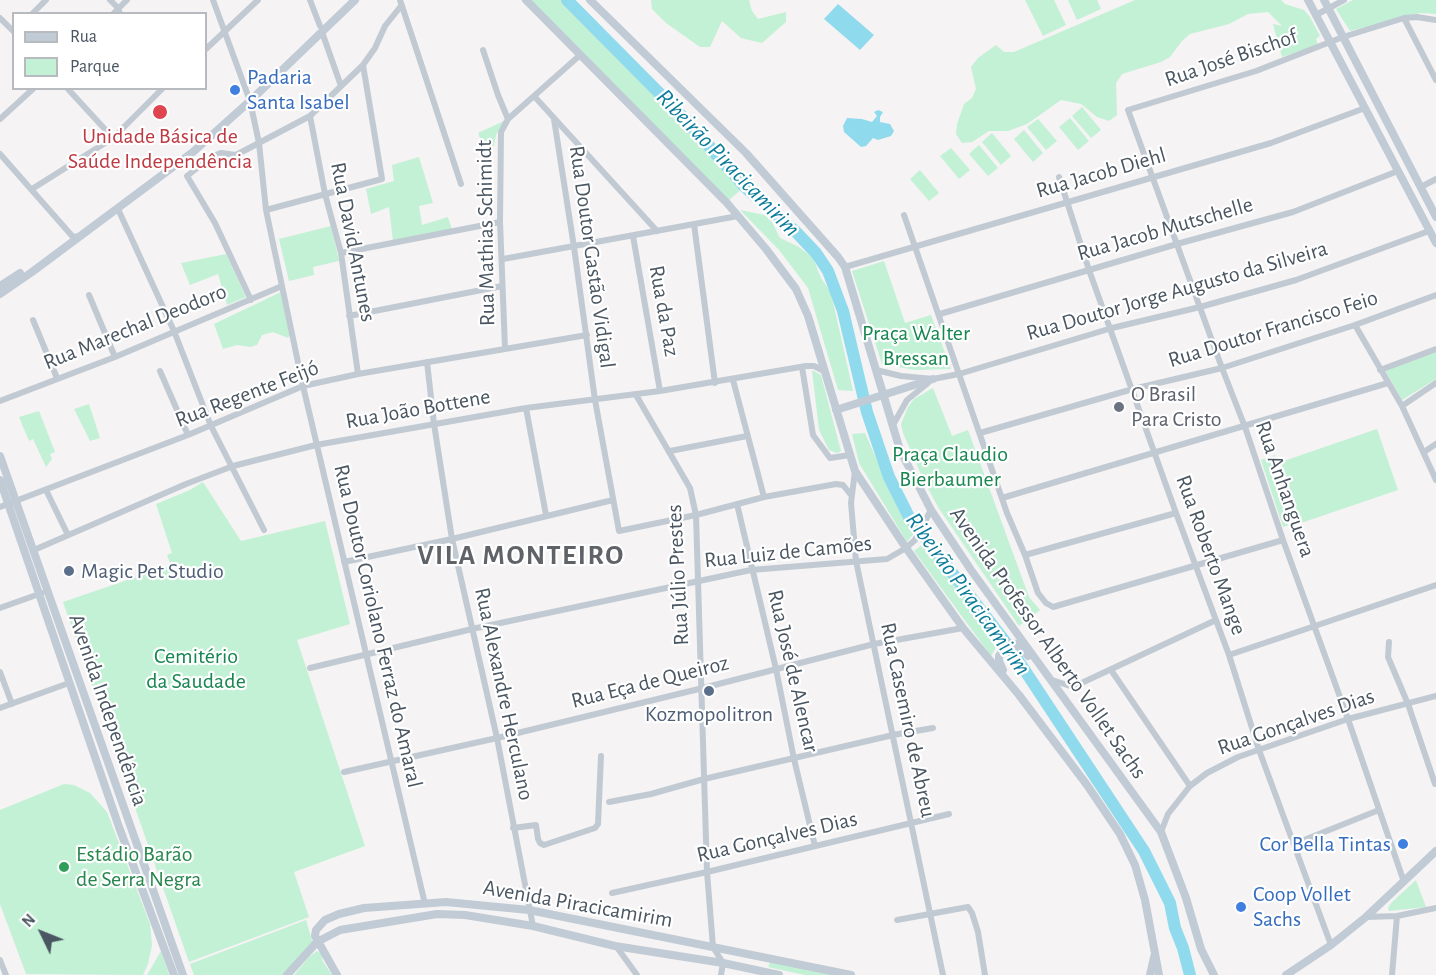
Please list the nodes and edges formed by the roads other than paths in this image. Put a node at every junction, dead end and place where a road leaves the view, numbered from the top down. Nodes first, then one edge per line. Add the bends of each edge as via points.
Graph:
1 (46, 0) edge
2 (110, 0) edge
3 (127, 0) edge
4 (213, 0) edge
5 (258, 0) edge
6 (310, 0) edge
7 (346, 0) edge
8 (355, 0) edge
9 (526, 0) edge
10 (590, 0) edge
11 (1308, 0) edge
12 (1344, 0) edge
13 (401, 3) edge
14 (1326, 4) edge
15 (119, 11) edge
16 (34, 12) edge
17 (1316, 15) junction
18 (0, 18) edge
19 (1404, 18) junction
20 (1436, 20) edge
21 (321, 29) junction
22 (12, 31) edge
23 (225, 32) junction
24 (1343, 37) junction
25 (1331, 42) junction
26 (207, 48) edge
27 (483, 50) dead end
28 (579, 56) junction
29 (363, 65) junction
30 (1436, 80) edge
31 (341, 86) junction
32 (32, 90) edge
33 (69, 90) edge
34 (151, 90) edge
35 (161, 90) edge
36 (534, 96) junction
37 (153, 98) junction
38 (249, 99) junction
39 (1365, 108) junction
40 (1128, 110) joint
41 (310, 116) junction
42 (0, 119) edge
43 (508, 119) junction
44 (554, 119) junction
45 (113, 138) junction
46 (259, 143) junction
47 (0, 154) edge
48 (1398, 171) junction
49 (1059, 177) dead end
50 (1153, 177) junction
51 (1436, 179) edge
52 (461, 184) dead end
53 (1420, 187) junction
54 (32, 189) junction
55 (325, 194) junction
56 (1066, 202) junction
57 (118, 208) junction
58 (266, 210) junction
59 (904, 215) dead end
60 (738, 216) junction
61 (1436, 217) edge
62 (500, 222) junction
63 (694, 225) junction
64 (657, 231) junction
65 (1430, 231) junction
66 (86, 233) junction
67 (72, 236) junction
68 (633, 236) junction
69 (1177, 243) junction
70 (1436, 243) edge
71 (916, 246) junction
72 (574, 247) junction
73 (341, 253) junction
74 (502, 259) junction
75 (845, 267) junction
76 (1089, 270) junction
77 (0, 286) edge
78 (282, 286) junction
79 (502, 286) junction
80 (0, 294) edge
81 (88, 295) dead end
82 (1436, 295) edge
83 (251, 300) junction
84 (1200, 307) junction
85 (939, 314) junction
86 (349, 316) junction
87 (33, 320) dead end
88 (1355, 325) junction
89 (1112, 328) junction
90 (174, 331) junction
91 (587, 335) junction
92 (505, 348) junction
93 (1436, 349) edge
94 (115, 357) junction
95 (427, 362) junction
96 (802, 367) junction
97 (1222, 368) junction
98 (876, 370) junction
99 (1380, 370) junction
100 (160, 371) dead end
101 (824, 371) junction
102 (358, 374) junction
103 (959, 374) junction
104 (57, 378) junction
105 (933, 379) junction
106 (733, 380) junction
107 (715, 383) junction
108 (1388, 383) junction
109 (1436, 383) edge
110 (303, 387) junction
111 (1133, 389) junction
112 (660, 391) junction
113 (636, 394) junction
114 (884, 395) junction
115 (595, 400) junction
116 (0, 401) edge
117 (1402, 406) junction
118 (526, 408) junction
119 (836, 410) junction
120 (434, 424) junction
121 (893, 425) junction
122 (211, 426) junction
123 (1245, 427) junction
124 (980, 433) junction
125 (188, 435) junction
126 (747, 436) junction
127 (1436, 444) edge
128 (316, 445) junction
129 (670, 451) junction
130 (1424, 452) junction
131 (1155, 453) junction
132 (850, 455) junction
133 (0, 456) edge
134 (233, 466) junction
135 (855, 471) junction
136 (0, 480) edge
137 (1436, 480) edge
138 (46, 490) junction
139 (851, 495) junction
140 (764, 497) junction
141 (1002, 498) junction
142 (613, 500) junction
143 (8, 504) edge
144 (737, 504) junction
145 (1176, 513) junction
146 (929, 514) junction
147 (546, 515) junction
148 (696, 515) junction
149 (264, 530) dead end
150 (68, 535) junction
151 (452, 539) junction
152 (1283, 540) junction
153 (906, 548) junction
154 (33, 550) junction
155 (1025, 555) junction
156 (856, 561) junction
157 (344, 562) junction
158 (1195, 566) junction
159 (751, 570) junction
160 (697, 580) junction
161 (1436, 585) edge
162 (43, 592) junction
163 (0, 608) edge
164 (1216, 620) junction
165 (1315, 627) junction
166 (963, 628) junction
167 (472, 629) junction
168 (1389, 642) dead end
169 (874, 644) junction
170 (366, 654) junction
171 (1229, 655) junction
172 (310, 668) dead end
173 (776, 669) junction
174 (1111, 670) junction
175 (0, 672) edge
176 (1051, 680) junction
177 (69, 683) junction
178 (703, 688) junction
179 (1019, 695) junction
180 (1436, 696) edge
181 (12, 704) junction
182 (1408, 704) junction
183 (0, 708) edge
184 (1348, 719) junction
185 (933, 728) dead end
186 (893, 735) junction
187 (497, 738) junction
188 (1259, 750) junction
189 (601, 756) dead end
190 (794, 759) junction
191 (392, 763) junction
192 (344, 771) dead end
193 (704, 779) junction
194 (115, 781) junction
195 (1435, 784) edge
196 (1190, 786) junction
197 (609, 801) dead end
198 (1379, 810) junction
199 (949, 814) dead end
200 (911, 823) junction
201 (513, 828) junction
202 (1161, 832) junction
203 (1294, 844) junction
204 (816, 846) junction
205 (1436, 851) edge
206 (707, 872) junction
207 (1404, 882) junction
208 (612, 893) dead end
209 (446, 902) junction
210 (425, 904) junction
211 (1436, 908) edge
212 (529, 910) junction
213 (930, 913) junction
214 (437, 914) junction
215 (1397, 916) junction
216 (1366, 917) junction
217 (897, 921) dead end
218 (383, 924) junction
219 (533, 926) junction
220 (630, 930) junction
221 (317, 942) junction
222 (1331, 945) junction
223 (615, 946) junction
224 (713, 947) junction
225 (1156, 948) junction
226 (765, 957) junction
227 (0, 960) edge
228 (723, 963) junction
229 (761, 971) junction
230 (6, 975) edge
231 (174, 975) edge
232 (183, 975) edge
233 (287, 975) edge
234 (337, 975) edge
235 (637, 975) edge
236 (721, 975) edge
237 (779, 975) edge
238 (851, 975) edge
239 (943, 975) edge
240 (985, 975) edge
241 (1150, 975) edge
242 (1159, 975) edge
243 (1214, 975) edge
244 (1286, 975) edge
245 (1392, 975) edge

1 - 16 street
2 - 15 street
3 - 15 street
4 - 23 street, Rua Doutor Coriolano Ferraz do Amaral
5 - 23 street
6 - 21 street
7 - 21 main road
8 - 21 main road
9 - 28 main road
10 - 75 main road, Avenida Professor Alberto Vollet Sachs via 746,153 824,238
11 - 17 main road
12 - 14 street
13 - 29 street
13 - 52 street
14 - 17 street
14 - 24 main road
17 - 25 main road
18 - 22 street
19 - 20 street
19 - 24 street, Rua José Bischof
19 - 30 street
21 - 31 street
21 - 38 main road
23 - 26 street
23 - 38 street, Rua Doutor Coriolano Ferraz do Amaral
24 - 25 street, Rua José Bischof
24 - 53 main road
25 - 39 main road
25 - 40 street, Rua José Bischof via 1256,71
27 - 43 street
28 - 36 street
28 - 60 main road
29 - 31 street
29 - 55 street via 382,179
31 - 41 street
32 - 42 street
33 - 45 street
34 - 37 street
35 - 37 street
36 - 43 street
36 - 44 street
37 - 45 street
38 - 46 street, Rua Doutor Coriolano Ferraz do Amaral
38 - 57 main road via 193,152
38 - 67 main road
39 - 48 main road
39 - 50 street, Rua Jacob Diehl via 1270,143
40 - 50 street, Rua Anhanguera
41 - 46 street
41 - 55 street, Rua David Antunes
43 - 62 street, Rua Mathias Schimidt via 499,148
44 - 64 street
44 - 72 street, Rua Doutor Gastão Vidigal
45 - 54 street
46 - 58 street, Rua Doutor Coriolano Ferraz do Amaral
46 - 83 street via 236,155 221,153 211,157 187,176
47 - 54 street
48 - 65 main road
48 - 69 street, Rua Jacob Mutschelle via 1293,212
49 - 56 street, Rua Roberto Mange
50 - 56 street, Rua Jacob Diehl
50 - 69 street, Rua Anhanguera
51 - 53 street
53 - 61 main road
54 - 67 street
55 - 58 street
55 - 73 street, Rua David Antunes
56 - 71 street, Rua Jacob Diehl
56 - 76 street, Rua Roberto Mange
57 - 66 main road
57 - 90 street
58 - 78 street, Rua Doutor Coriolano Ferraz do Amaral
59 - 71 street
60 - 63 street
60 - 101 main road via 796,289
62 - 73 street
62 - 74 street, Rua Mathias Schimidt
63 - 64 street
63 - 107 street
64 - 68 street
65 - 70 main road
65 - 84 street, Rua Doutor Jorge Augusto da Silveira via 1296,280
66 - 67 street
66 - 80 main road
67 - 77 main road
68 - 72 street
68 - 112 street, Rua da Paz
69 - 76 street, Rua Jacob Mutschelle
69 - 84 street, Rua Anhanguera
71 - 75 street, Rua Jacob Diehl
71 - 85 street
72 - 74 street
72 - 91 street, Rua Doutor Gastão Vidigal
73 - 86 street, Rua David Antunes
74 - 79 street, Rua Mathias Schimidt
75 - 98 main road, Avenida Professor Alberto Vollet Sachs
76 - 85 street, Rua Jacob Mutschelle
76 - 89 street, Rua Roberto Mange
78 - 83 street, Rua Marechal Deodoro
78 - 110 street, Rua Doutor Coriolano Ferraz do Amaral
79 - 86 street
79 - 92 street, Rua Mathias Schimidt
81 - 94 street
82 - 88 street, Rua Doutor Francisco Feio
83 - 90 street, Rua Marechal Deodoro
84 - 89 street, Rua Doutor Jorge Augusto da Silveira
84 - 97 street, Rua Anhanguera
85 - 103 street
86 - 102 street, Rua David Antunes
87 - 104 street
88 - 97 street, Rua Doutor Francisco Feio
88 - 99 street
89 - 103 street, Rua Doutor Jorge Augusto da Silveira
89 - 111 street, Rua Roberto Mange
90 - 94 street, Rua Marechal Deodoro
90 - 122 street
91 - 92 street, Rua Regente Feijó
91 - 115 street, Rua Doutor Gastão Vidigal
92 - 95 street, Rua Regente Feijó
93 - 99 street
94 - 104 street, Rua Marechal Deodoro
95 - 102 street, Rua Regente Feijó
95 - 120 street, Rua Alexandre Herculano
96 - 101 street, Rua João Bottene via 814,366
96 - 106 street, Rua João Bottene
96 - 132 street via 813,435 830,458
97 - 111 street, Rua Doutor Francisco Feio
97 - 123 street, Rua Anhanguera
98 - 105 street, Rua Doutor Jorge Augusto da Silveira
98 - 114 main road, Avenida Professor Alberto Vollet Sachs
99 - 108 street
100 - 125 street
101 - 119 main road
102 - 110 street, Rua Regente Feijó
103 - 105 street, Rua Doutor Jorge Augusto da Silveira
103 - 124 street
104 - 116 street, Rua Marechal Deodoro
105 - 114 main road
105 - 121 street, Rua Doutor Jorge Augusto da Silveira via 907,400
106 - 107 street, Rua João Bottene
106 - 126 street
107 - 112 street, Rua João Bottene
108 - 117 street
108 - 123 street
109 - 117 street
110 - 122 street, Rua Regente Feijó
110 - 128 street, Rua Doutor Coriolano Ferraz do Amaral
111 - 124 street, Rua Doutor Francisco Feio
111 - 131 street, Rua Roberto Mange
112 - 113 street, Rua João Bottene
113 - 115 street, Rua João Bottene
113 - 129 street, Rua Júlio Prestes
114 - 119 main road
114 - 121 main road, Avenida Professor Alberto Vollet Sachs
115 - 118 street, Rua João Bottene
115 - 142 street, Rua Doutor Gastão Vidigal
117 - 130 street
118 - 120 street, Rua João Bottene
118 - 147 street
119 - 132 main road
120 - 128 street, Rua João Bottene
120 - 151 street, Rua Alexandre Herculano
121 - 146 main road, Avenida Professor Alberto Vollet Sachs
122 - 125 street, Rua Regente Feijó
122 - 134 street
123 - 131 street
123 - 152 street, Rua Anhanguera
124 - 141 street
125 - 138 street, Rua Regente Feijó
126 - 129 street
126 - 140 street
127 - 130 street
128 - 134 street, Rua João Bottene
128 - 157 street, Rua Doutor Coriolano Ferraz do Amaral
129 - 148 street, Rua Júlio Prestes via 690,488
130 - 137 street
131 - 141 street
131 - 145 street, Rua Roberto Mange
132 - 135 main road
133 - 143 main road, Avenida Independência
134 - 149 street
134 - 150 street, Rua João Bottene
135 - 139 street, Rua Casemiro de Abreu
135 - 153 main road
136 - 143 main road, Avenida Independência
138 - 143 street, Rua Regente Feijó
138 - 150 street
139 - 140 street via 843,485 836,484
139 - 156 street, Rua Casemiro de Abreu
140 - 144 street
141 - 155 street
142 - 147 street
142 - 148 street, Rua Doutor Gastão Vidigal via 619,531
143 - 154 main road, Avenida Independência
143 - 162 main road, Avenida Independência
144 - 148 street
144 - 159 street, Rua José de Alencar
145 - 155 street
145 - 158 street, Rua Roberto Mange
146 - 153 street, Rua Luiz de Camões
146 - 176 main road, Avenida Professor Alberto Vollet Sachs
147 - 151 street
148 - 160 street, Rua Júlio Prestes
150 - 154 street, Rua João Bottene
151 - 157 street
151 - 167 street, Rua Alexandre Herculano
152 - 158 street
152 - 165 street, Rua Anhanguera
153 - 156 street, Rua Luiz de Camões via 886,559
153 - 166 main road
154 - 162 main road, Avenida Independência
155 - 158 street via 1038,593 1053,607
156 - 159 street, Rua Luiz de Camões
156 - 169 street, Rua Casemiro de Abreu
157 - 170 street, Rua Doutor Coriolano Ferraz do Amaral
158 - 164 street, Rua Roberto Mange
159 - 160 street, Rua Luiz de Camões
159 - 173 street, Rua José de Alencar
160 - 167 street, Rua Luiz de Camões
160 - 178 street, Rua Júlio Prestes
161 - 165 street
162 - 163 street
162 - 177 main road, Avenida Independência
162 - 194 main road, Avenida Independência
164 - 171 street, Rua Roberto Mange
164 - 174 street
165 - 171 street
165 - 184 street, Rua Anhanguera
166 - 169 street, Rua Eça de Queiroz
166 - 179 main road
167 - 170 street, Rua Luiz de Camões
167 - 187 street, Rua Alexandre Herculano
168 - 182 street via 1388,657
169 - 173 street, Rua Eça de Queiroz
169 - 186 street, Rua Casemiro de Abreu
170 - 172 street, Rua Luiz de Camões
170 - 191 street, Rua Doutor Coriolano Ferraz do Amaral
171 - 188 street, Rua Roberto Mange
173 - 178 street, Rua Eça de Queiroz
173 - 190 street, Rua José de Alencar
174 - 176 street via 1072,687
174 - 196 street
175 - 181 street
176 - 179 main road via 1016,644 1005,645 999,656 1000,665
176 - 202 main road, Avenida Professor Alberto Vollet Sachs
177 - 181 street
177 - 194 main road via 79,692
177 - 231 main road, Avenida Independência
178 - 187 street, Rua Eça de Queiroz
178 - 193 street, Rua Júlio Prestes
179 - 225 main road via 1120,834 1135,865
180 - 182 street, Rua Gonçalves Dias
181 - 183 street
182 - 184 street, Rua Gonçalves Dias
182 - 195 street
184 - 188 street, Rua Gonçalves Dias
184 - 198 street, Rua Anhanguera
185 - 186 street
186 - 190 street
186 - 200 street, Rua Casemiro de Abreu
187 - 191 street, Rua Eça de Queiroz
187 - 201 street, Rua Alexandre Herculano
188 - 196 street, Rua Gonçalves Dias via 1207,773
188 - 203 street, Rua Roberto Mange
189 - 201 street via 595,828 544,845 538,839 536,825
190 - 193 street
190 - 204 street, Rua José de Alencar
191 - 192 street, Rua Eça de Queiroz
191 - 210 street, Rua Doutor Coriolano Ferraz do Amaral
193 - 197 street
193 - 206 street, Rua Júlio Prestes
194 - 232 main road, Avenida Independência
196 - 202 street, Rua Gonçalves Dias via 1168,814
198 - 203 street
198 - 207 street, Rua Anhanguera
199 - 200 street, Rua Gonçalves Dias
200 - 204 street, Rua Gonçalves Dias
200 - 213 street, Rua Casemiro de Abreu
201 - 212 street, Rua Alexandre Herculano
202 - 243 main road, Avenida Professor Alberto Vollet Sachs via 1201,949
203 - 222 street, Rua Roberto Mange
204 - 206 street, Rua Gonçalves Dias
205 - 207 main road
206 - 208 street, Rua Gonçalves Dias
206 - 224 street, Rua Júlio Prestes
207 - 216 main road
209 - 210 main road, Avenida Piracicamirim
209 - 212 main road, Avenida Piracicamirim
209 - 214 main road
210 - 218 main road
210 - 221 main road, Avenida Piracicamirim via 364,908 330,917 316,930
211 - 215 street
212 - 219 street, Rua Alexandre Herculano
212 - 220 main road, Avenida Piracicamirim
213 - 217 street
213 - 239 street, Rua Casemiro de Abreu
213 - 240 street via 968,907
214 - 218 main road, Avenida Piracicamirim
214 - 219 main road, Avenida Piracicamirim
215 - 216 street
215 - 245 street
216 - 222 main road
218 - 221 main road, Avenida Piracicamirim via 340,930
219 - 223 main road, Avenida Piracicamirim
220 - 223 main road via 623,933
220 - 224 main road, Avenida Piracicamirim
221 - 233 main road, Avenida Piracicamirim
221 - 234 main road
222 - 244 main road
223 - 228 main road, Avenida Piracicamirim
223 - 235 street
224 - 226 main road, Avenida Piracicamirim
224 - 228 street
225 - 241 main road
225 - 242 main road
226 - 229 main road via 767,964
226 - 238 main road, Avenida Piracicamirim
227 - 230 street
228 - 229 main road, Avenida Piracicamirim
228 - 236 street
229 - 237 main road, Avenida Piracicamirim

